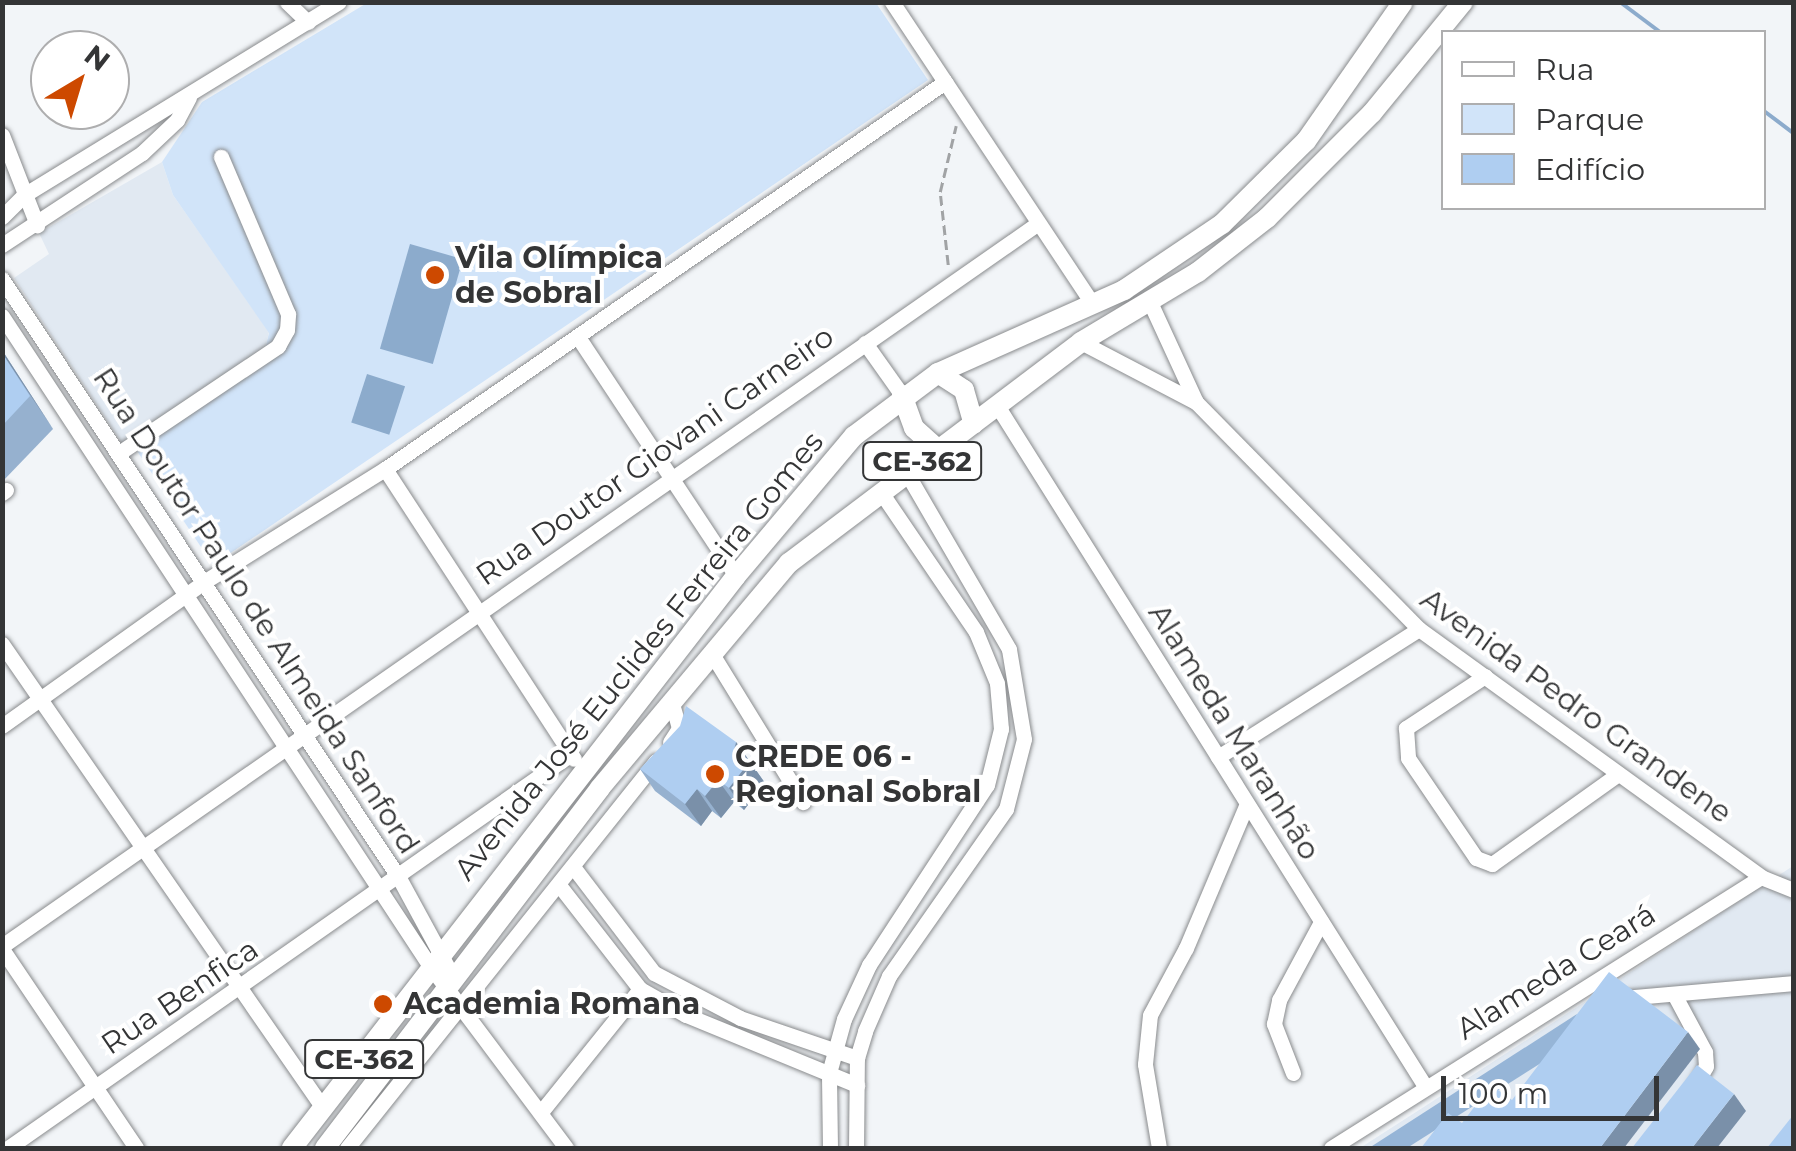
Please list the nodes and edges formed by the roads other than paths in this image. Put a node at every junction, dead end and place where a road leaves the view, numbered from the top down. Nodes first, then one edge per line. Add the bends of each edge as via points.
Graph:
1 (287, 2) edge
2 (340, 2) edge
3 (892, 2) edge
4 (1403, 2) edge
5 (1463, 2) edge
6 (308, 22) junction
7 (945, 82) junction
8 (189, 98) junction
9 (2, 136) edge
10 (222, 157) dead end
11 (24, 195) junction
12 (2, 217) edge
13 (1037, 224) junction
14 (37, 226) junction
15 (2, 244) edge
16 (2, 279) edge
17 (1149, 300) junction
18 (1093, 304) junction
19 (2, 316) edge
20 (578, 337) junction
21 (1081, 342) junction
22 (865, 343) junction
23 (938, 373) junction
24 (902, 395) junction
25 (1196, 402) junction
26 (998, 407) junction
27 (974, 424) junction
28 (937, 449) junction
29 (120, 453) junction
30 (385, 470) junction
31 (906, 472) junction
32 (673, 480) junction
33 (880, 492) junction
34 (736, 576) junction
35 (204, 582) junction
36 (184, 600) junction
37 (478, 614) junction
38 (1420, 629) junction
39 (2, 644) edge
40 (1009, 650) junction
41 (986, 651) junction
42 (712, 654) junction
43 (1485, 676) junction
44 (41, 700) junction
45 (672, 704) junction
46 (1001, 714) junction
47 (1023, 716) junction
48 (2, 726) edge
49 (305, 734) junction
50 (284, 748) junction
51 (571, 754) junction
52 (1218, 757) junction
53 (585, 773) junction
54 (1618, 774) junction
55 (803, 802) dead end
56 (1246, 806) junction
57 (143, 848) junction
58 (944, 854) junction
59 (574, 868) junction
60 (964, 870) junction
61 (1761, 877) junction
62 (399, 878) junction
63 (560, 884) junction
64 (382, 890) junction
65 (1794, 890) edge
66 (1321, 922) junction
67 (488, 931) junction
68 (506, 946) junction
69 (2, 948) edge
70 (436, 958) junction
71 (450, 984) junction
72 (1794, 984) edge
73 (640, 989) junction
74 (241, 991) junction
75 (1675, 996) junction
76 (461, 1006) junction
77 (1602, 1010) edge
78 (832, 1050) junction
79 (858, 1058) junction
80 (829, 1073) junction
81 (1293, 1073) dead end
82 (857, 1084) junction
83 (1424, 1086) junction
84 (96, 1088) junction
85 (1680, 1105) edge
86 (323, 1108) junction
87 (541, 1112) junction
88 (348, 1142) edge
89 (8, 1148) edge
90 (136, 1148) edge
91 (292, 1148) edge
92 (325, 1148) edge
93 (566, 1148) edge
94 (830, 1148) edge
95 (856, 1148) edge
96 (1159, 1148) edge
97 (1331, 1148) edge

1 - 6 street
2 - 6 street
3 - 7 street
4 - 18 main road, Avenida José Euclides Ferreira Gomes / CE-362 via 1334,107 1248,201 1157,271
5 - 17 main road, Avenida José Euclides Ferreira Gomes / CE-362 via 1372,114 1268,218
6 - 8 street
7 - 13 street
7 - 20 street
8 - 11 street
8 - 14 street via 177,120 142,153
9 - 11 street
10 - 29 street via 288,314 286,330 278,346
11 - 12 street
11 - 14 street
13 - 18 street
13 - 22 street, Rua Doutor Giovani Carneiro
14 - 15 street
16 - 29 street, Rua Doutor Paulo de Almeida Sanford
17 - 21 main road, Avenida José Euclides Ferreira Gomes / CE-362
17 - 25 street, Avenida Pedro Grandene
18 - 23 main road, Avenida José Euclides Ferreira Gomes / CE-362
19 - 36 street, Rua Doutor Paulo de Almeida Sanford
20 - 30 street
20 - 32 street
21 - 25 street, Avenida Pedro Grandene
21 - 26 main road, Avenida José Euclides Ferreira Gomes / CE-362
22 - 24 street
22 - 32 street, Rua Doutor Giovani Carneiro
23 - 24 main road, Avenida José Euclides Ferreira Gomes / CE-362
23 - 27 main road via 964,390
24 - 28 main road via 914,428
24 - 34 main road, Avenida José Euclides Ferreira Gomes / CE-362 via 854,436
25 - 38 street, Avenida Pedro Grandene
26 - 27 main road, Avenida José Euclides Ferreira Gomes / CE-362
26 - 52 street, Alameda Maranhão
27 - 28 main road, Avenida José Euclides Ferreira Gomes / CE-362
28 - 31 main road, Avenida José Euclides Ferreira Gomes / CE-362
29 - 35 street, Rua Doutor Paulo de Almeida Sanford
30 - 35 street
30 - 37 street
31 - 33 main road, Avenida José Euclides Ferreira Gomes / CE-362
31 - 40 street
32 - 34 street
32 - 37 street, Rua Doutor Giovani Carneiro
33 - 41 street
33 - 42 main road, Avenida José Euclides Ferreira Gomes / CE-362 via 789,563
34 - 53 main road, Avenida José Euclides Ferreira Gomes / CE-362
35 - 36 street
35 - 49 street, Rua Doutor Paulo de Almeida Sanford
36 - 44 street
36 - 50 street, Rua Doutor Paulo de Almeida Sanford
37 - 49 street, Rua Doutor Giovani Carneiro
37 - 51 street
38 - 43 street, Avenida Pedro Grandene
38 - 52 street
39 - 44 street
40 - 41 street
40 - 47 street
41 - 46 street
42 - 45 main road, Avenida José Euclides Ferreira Gomes / CE-362
42 - 55 street
43 - 54 street, Avenida Pedro Grandene
43 - 54 street via 1406,728 1408,758 1476,858 1492,864
44 - 48 street
44 - 57 street
45 - 59 street via 677,733
45 - 67 main road, Avenida José Euclides Ferreira Gomes / CE-362
46 - 47 street
46 - 58 street via 987,785
47 - 60 street via 1014,793
49 - 50 street, Rua Doutor Giovani Carneiro
49 - 62 street, Rua Doutor Paulo de Almeida Sanford
50 - 57 street, Rua Doutor Giovani Carneiro
50 - 64 street, Rua Doutor Paulo de Almeida Sanford
51 - 53 street
51 - 62 street, Rua Benfica
52 - 56 street, Alameda Maranhão
53 - 70 main road, Avenida José Euclides Ferreira Gomes / CE-362
54 - 61 street, Avenida Pedro Grandene
56 - 66 street, Alameda Maranhão
56 - 96 street via 1150,1016 1145,1064
57 - 69 street, Rua Doutor Giovani Carneiro
57 - 74 street
58 - 60 street
58 - 78 street via 869,965
59 - 63 street
59 - 78 street via 654,973 740,1018
60 - 79 street via 890,976
61 - 65 street, Avenida Pedro Grandene
61 - 83 street, Alameda Ceará
62 - 64 street, Rua Benfica
62 - 70 street, Rua Doutor Paulo de Almeida Sanford
63 - 68 street
63 - 73 street
64 - 70 street, Rua Doutor Paulo de Almeida Sanford
64 - 74 street, Rua Benfica
66 - 81 street via 1274,1024
66 - 83 street, Alameda Maranhão
67 - 68 main road
67 - 71 main road, Avenida José Euclides Ferreira Gomes / CE-362
68 - 76 street
69 - 84 street
70 - 71 street, Rua Doutor Paulo de Almeida Sanford
70 - 86 main road, Avenida José Euclides Ferreira Gomes / CE-362
71 - 76 street, Rua Doutor Paulo de Almeida Sanford
71 - 88 main road, Avenida José Euclides Ferreira Gomes / CE-362
72 - 75 street
73 - 80 street
73 - 87 street
74 - 84 street, Rua Benfica
74 - 86 street
75 - 77 street via 1638,995
75 - 85 street via 1706,1066
76 - 87 street
76 - 88 street
78 - 79 street
78 - 80 street
79 - 82 street
80 - 82 street
80 - 94 street
82 - 95 street
83 - 97 street, Alameda Ceará
84 - 89 street, Rua Benfica
84 - 90 street
86 - 91 main road, Avenida José Euclides Ferreira Gomes / CE-362
87 - 93 street
88 - 92 main road, Avenida José Euclides Ferreira Gomes / CE-362

